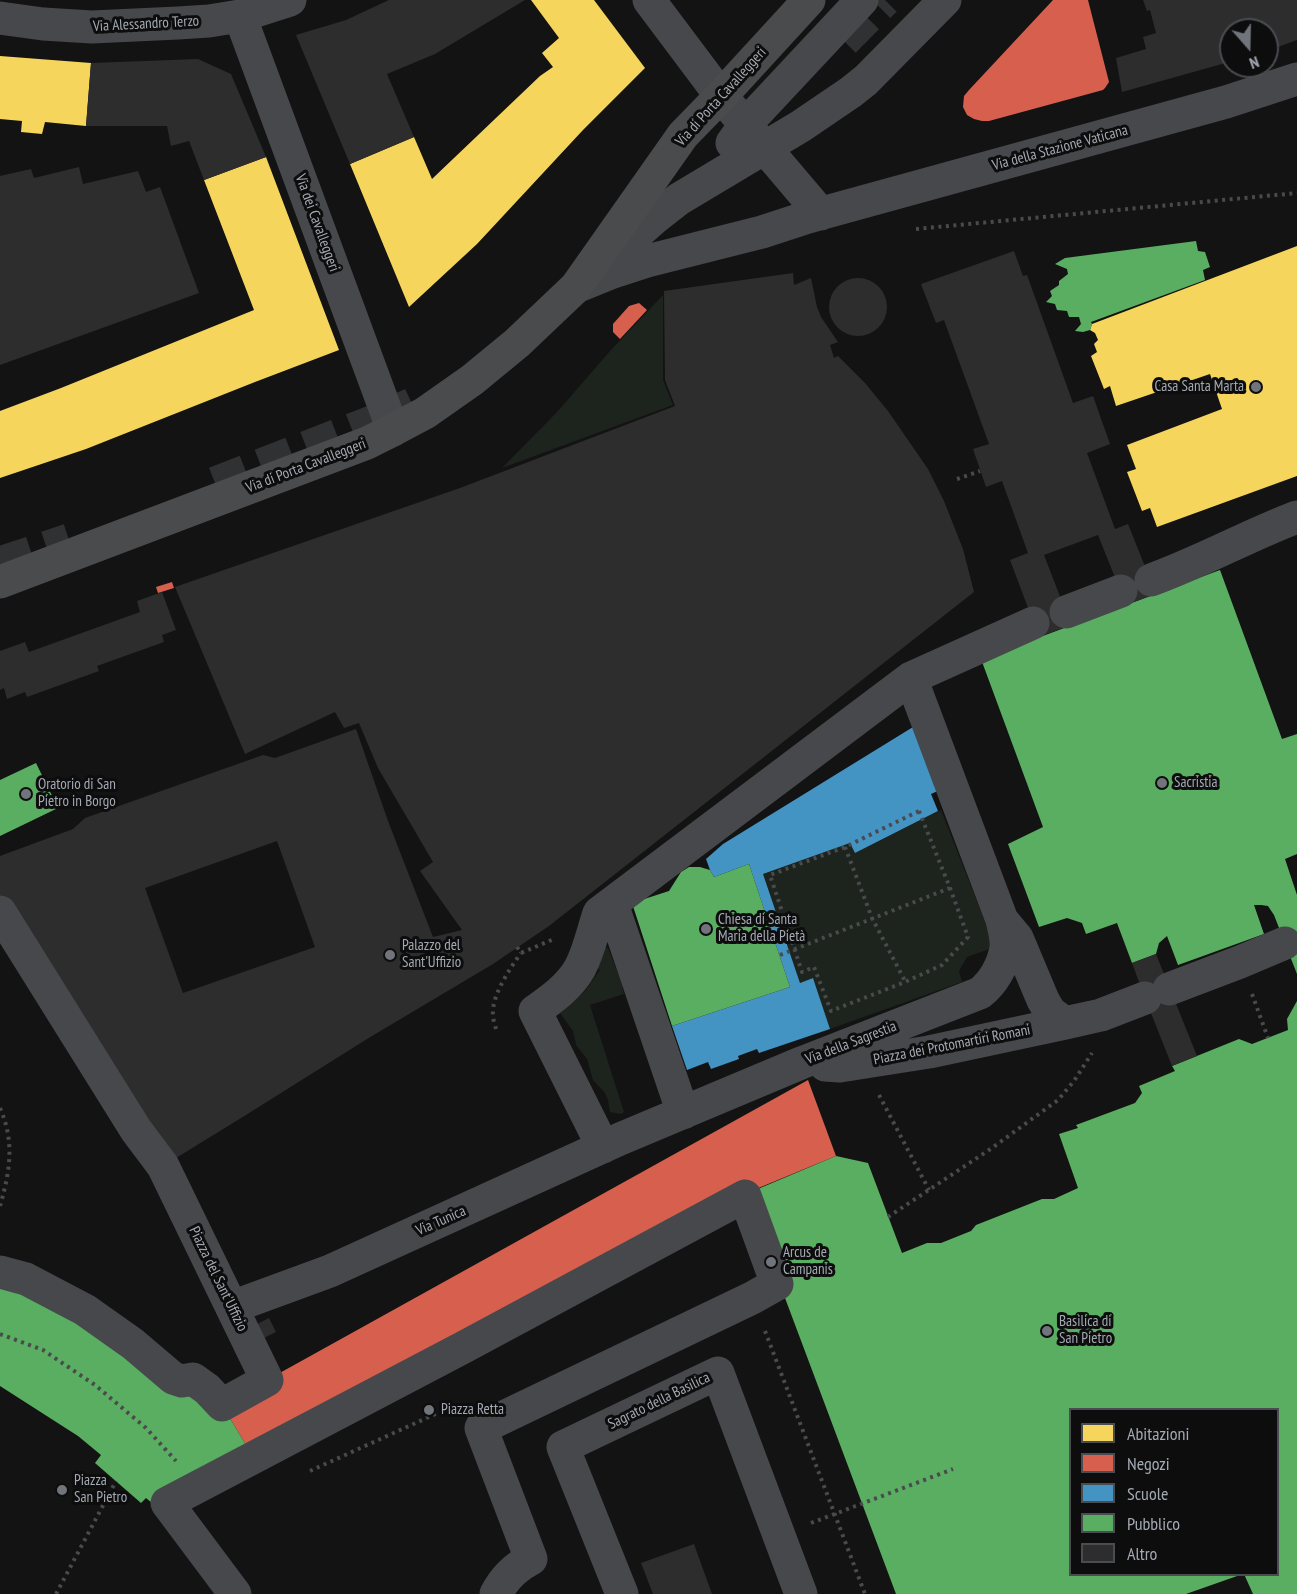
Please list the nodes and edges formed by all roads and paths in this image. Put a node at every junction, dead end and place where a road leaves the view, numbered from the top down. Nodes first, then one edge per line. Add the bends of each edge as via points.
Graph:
1 (290, 0) edge
2 (649, 0) edge
3 (809, 0) edge
4 (862, 0) edge
5 (945, 0) edge
6 (240, 15) junction
7 (0, 18) edge
8 (1297, 79) edge
9 (721, 96) junction
10 (754, 137) junction
11 (1297, 193) edge
12 (821, 214) junction
13 (916, 229) dead end
14 (576, 286) junction
15 (393, 430) junction
16 (981, 471) dead end
17 (957, 479) dead end
18 (1297, 517) edge
19 (0, 582) edge
20 (1066, 612) dead end
21 (1033, 623) dead end
22 (911, 678) junction
23 (845, 847) junction
24 (951, 888) junction
25 (612, 904) junction
26 (0, 912) edge
27 (872, 918) junction
28 (1002, 920) junction
29 (1286, 943) dead end
30 (795, 949) junction
31 (521, 953) dead end
32 (780, 955) dead end
33 (1240, 962) junction
34 (905, 982) junction
35 (1101, 1015) junction
36 (1065, 1023) junction
37 (496, 1029) dead end
38 (1268, 1038) dead end
39 (862, 1062) junction
40 (801, 1063) junction
41 (0, 1108) edge
42 (683, 1113) junction
43 (647, 1128) joint
44 (603, 1148) junction
45 (928, 1190) junction
46 (0, 1206) edge
47 (888, 1217) dead end
48 (0, 1272) edge
49 (232, 1307) junction
50 (0, 1334) edge
51 (777, 1362) dead end
52 (953, 1469) dead end
53 (116, 1481) dead end
54 (198, 1486) junction
55 (835, 1514) junction
56 (56, 1594) edge
57 (235, 1594) edge
58 (496, 1594) edge
59 (622, 1594) edge
60 (801, 1594) edge
61 (865, 1594) edge

1 - 6 street, Via Alessandro Terzo
2 - 9 street
3 - 9 main road, Via di Porta Cavalleggeri
4 - 10 street, Via di Porta Cavalleggeri
5 - 10 street, Via di Porta Cavalleggeri via 866,80 835,104
6 - 7 street, Via Alessandro Terzo via 208,21 92,27
6 - 15 street, Via dei Cavalleggeri
8 - 12 street, Via della Stazione Vaticana
9 - 10 street
9 - 14 main road, Via di Porta Cavalleggeri via 683,135
10 - 12 street
10 - 14 street, Via di Porta Cavalleggeri via 704,184 678,199
11 - 13 path
12 - 14 street, Via della Stazione Vaticana via 647,261
14 - 15 main road, Via di Porta Cavalleggeri via 472,380
15 - 19 main road, Via di Porta Cavalleggeri
16 - 17 path
18 - 20 street via 1174,572
21 - 22 street
22 - 25 street
22 - 28 street
23 - 24 path via 919,811
23 - 27 path
23 - 30 path via 770,875
24 - 27 path
24 - 34 path via 968,938 942,965
25 - 42 street
25 - 44 street via 599,913 579,969 551,1000 535,1011
26 - 49 street, Piazza del Sant'Uffizio via 136,1130 163,1166
27 - 30 path
27 - 34 path
28 - 36 street via 1017,938 1050,1012
28 - 40 street, Via della Sagrestia via 1006,948 990,985 980,993
29 - 33 street, Piazza dei Protomartiri Romani
30 - 32 path
30 - 34 path via 802,972 814,967 831,1011
31 - 37 path via 504,977 494,1006
33 - 35 street, Piazza dei Protomartiri Romani
33 - 38 path
35 - 36 street, Piazza dei Protomartiri Romani
35 - 45 path via 1093,1052 1058,1100
36 - 39 street, Piazza dei Protomartiri Romani
39 - 40 street, Piazza dei Protomartiri Romani via 840,1066
39 - 45 path
40 - 42 street, Via della Sagrestia
41 - 46 path via 8,1130 10,1159
42 - 43 street, Via della Sagrestia
43 - 44 street, Via Tunica
44 - 49 street, Via Tunica via 330,1271
45 - 47 path
48 - 49 street, Piazza del Sant'Uffizio via 26,1279 85,1310 173,1378 193,1378 222,1405 267,1380
50 - 54 path via 43,1350 95,1385 146,1428
51 - 55 path
52 - 55 path
53 - 56 path
54 - 57 street via 167,1503
54 - 58 street via 745,1196 777,1284 481,1428 531,1559 512,1572
55 - 61 path
59 - 60 street, Sagrato della Basilica via 563,1447 717,1373

